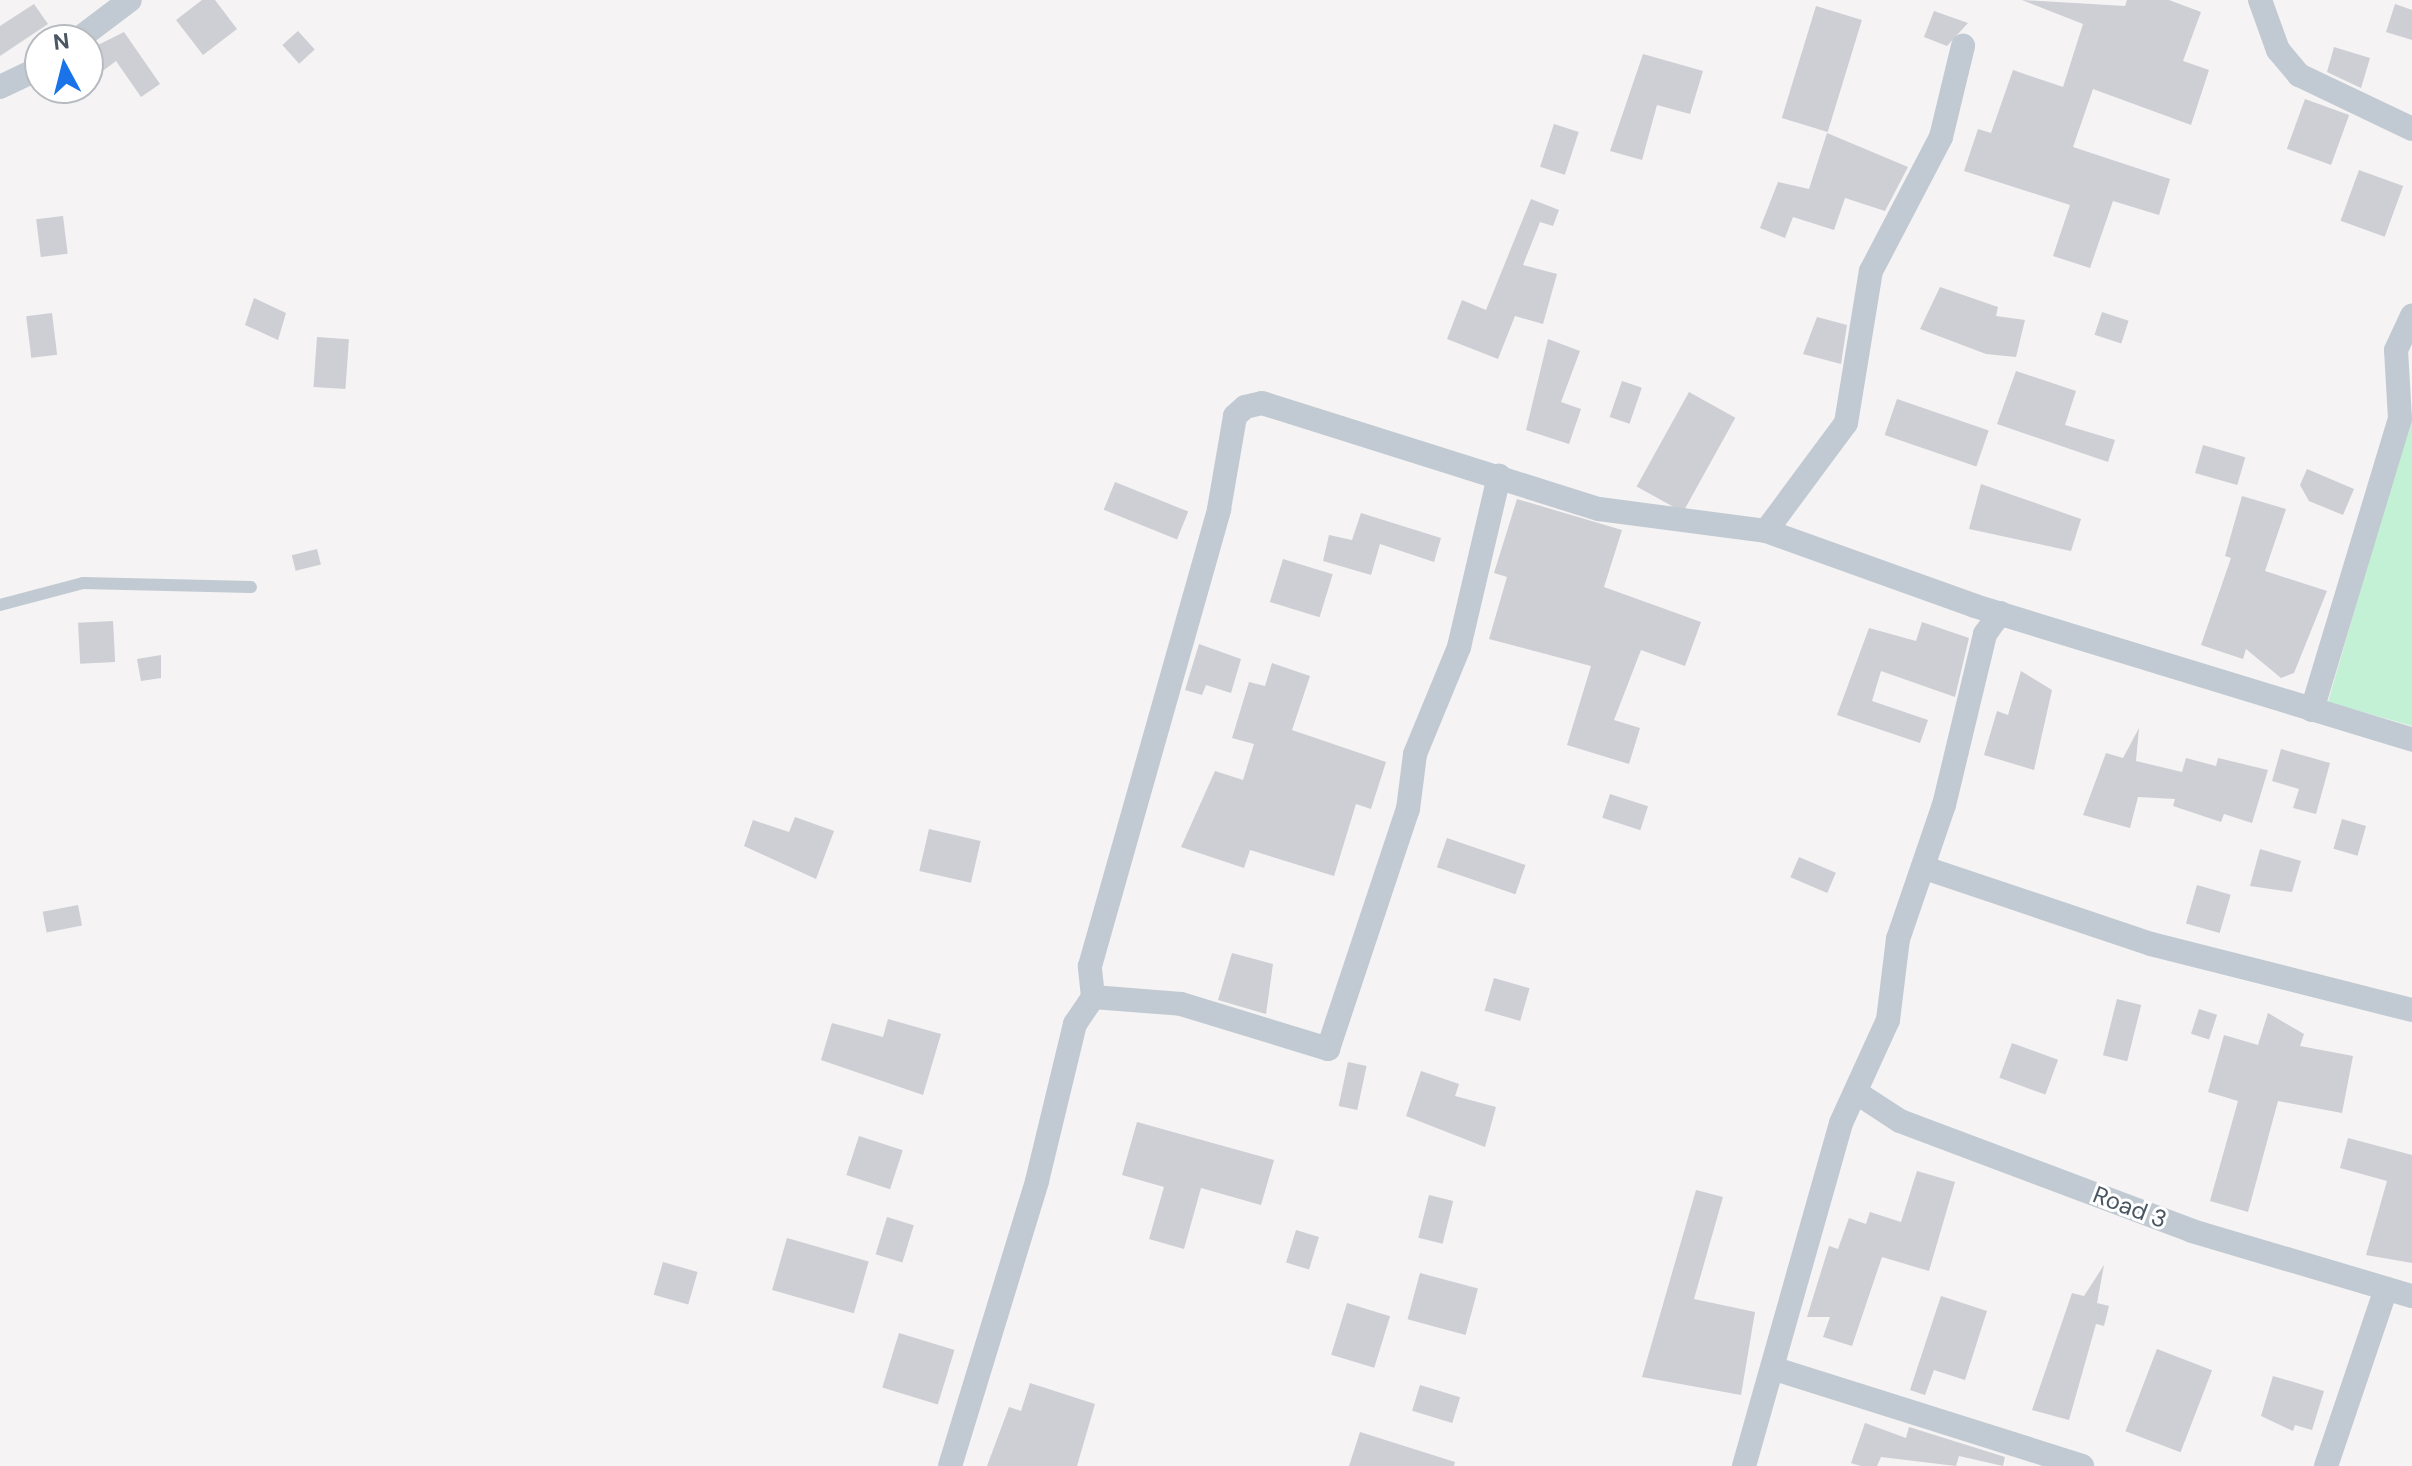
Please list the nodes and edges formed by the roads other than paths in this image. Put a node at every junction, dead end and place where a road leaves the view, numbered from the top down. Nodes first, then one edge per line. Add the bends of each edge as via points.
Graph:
1 (130, 0) edge
2 (2260, 0) edge
3 (98, 24) edge
4 (1963, 46) dead end
5 (24, 76) edge
6 (0, 87) edge
7 (2412, 129) edge
8 (2412, 316) edge
9 (1499, 476) junction
10 (1766, 531) junction
11 (251, 587) dead end
12 (0, 605) edge
13 (1975, 606) junction
14 (2000, 613) junction
15 (1985, 634) junction
16 (2312, 710) junction
17 (2412, 740) edge
18 (1925, 868) junction
19 (1093, 997) junction
20 (2412, 1010) edge
21 (1857, 1093) junction
22 (2386, 1289) junction
23 (2412, 1296) edge
24 (1775, 1369) junction
25 (950, 1466) edge
26 (1744, 1466) edge
27 (2082, 1466) edge
28 (2326, 1466) edge

1 - 3 street
2 - 7 street via 2278,50 2299,75
4 - 10 street via 1941,137 1871,271 1846,423
5 - 6 street
8 - 16 street via 2396,350 2400,419
9 - 10 street via 1653,520
9 - 19 street via 1459,647 1415,754 1408,809 1328,1049 1181,1004
9 - 19 street via 1262,403 1235,416 1219,509 1090,966
10 - 13 street
11 - 12 lane via 83,583
13 - 14 street
13 - 15 street
14 - 15 street
14 - 16 street
15 - 18 street
16 - 17 street
18 - 20 street via 2151,944
18 - 21 street via 1898,939 1888,1020
19 - 25 street via 1075,1024 1037,1181
21 - 22 street, Road 3 via 1900,1121 2192,1231
21 - 24 street via 1818,1197
22 - 23 street, Road 3
22 - 28 street
24 - 26 street
24 - 27 street

